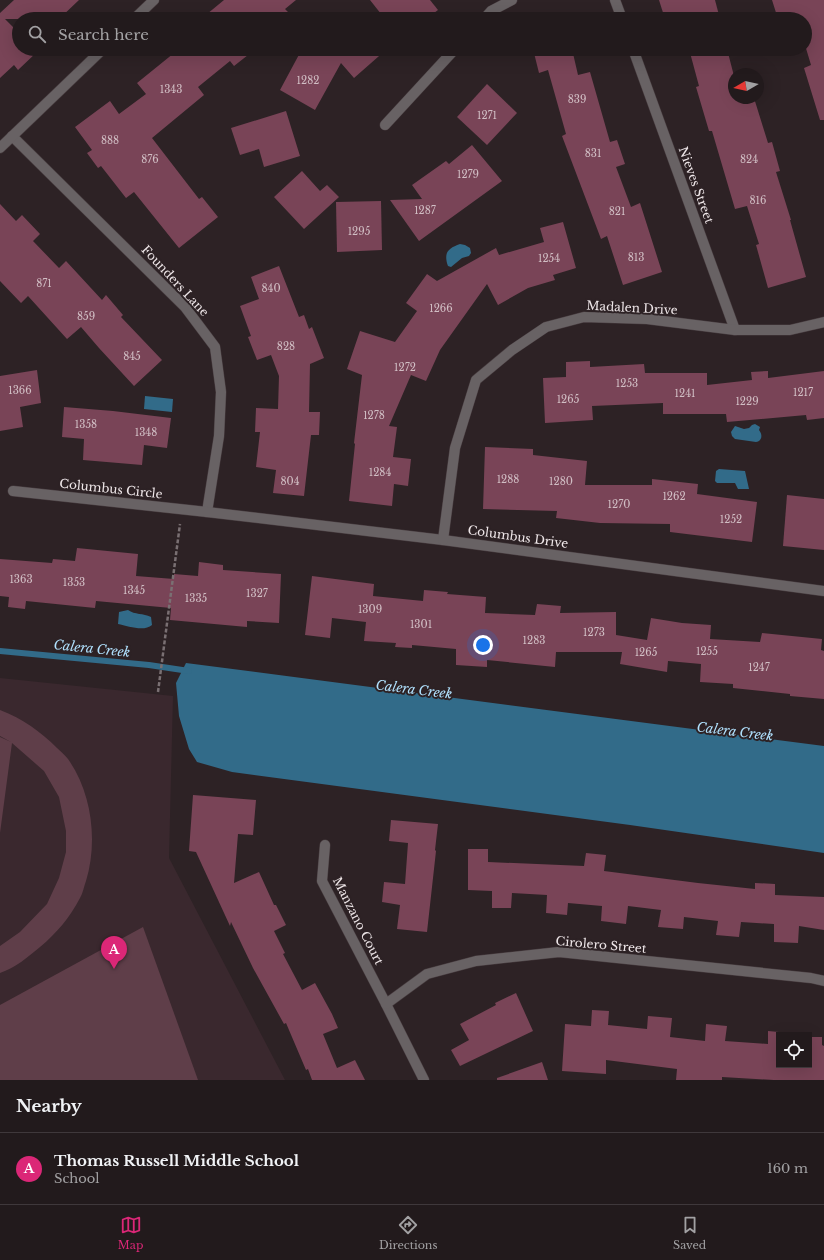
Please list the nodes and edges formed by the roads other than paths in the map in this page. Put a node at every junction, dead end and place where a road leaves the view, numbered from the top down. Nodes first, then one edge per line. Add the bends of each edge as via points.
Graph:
1 (154, 0) edge
2 (512, 0) edge
3 (615, 0) edge
4 (141, 12) edge
5 (490, 12) edge
6 (619, 12) edge
7 (95, 56) edge
8 (449, 56) edge
9 (636, 56) edge
10 (385, 125) dead end
11 (12, 136) junction
12 (0, 148) edge
13 (824, 322) edge
14 (735, 330) junction
15 (13, 492) dead end
16 (207, 512) junction
17 (443, 540) junction
18 (824, 591) edge
19 (325, 845) dead end
20 (824, 981) edge
21 (386, 1004) junction
22 (424, 1080) edge

1 - 4 street
2 - 5 street
3 - 6 street
7 - 11 street
8 - 10 street
9 - 14 street, Nieves Street
11 - 12 street
11 - 16 street, Founders Lane via 185,307 215,346 221,392 219,436
13 - 14 street, Madalen Drive via 790,330
14 - 17 street, Madalen Drive via 647,319 584,317 546,327 512,350 476,380 455,448
15 - 16 street, Columbus Circle
16 - 17 street, Columbus Drive
17 - 18 street, Columbus Drive
19 - 21 street, Manzano Court via 322,881
20 - 21 street, Cirolero Street via 559,952 476,960 427,974
21 - 22 street, Manzano Court

